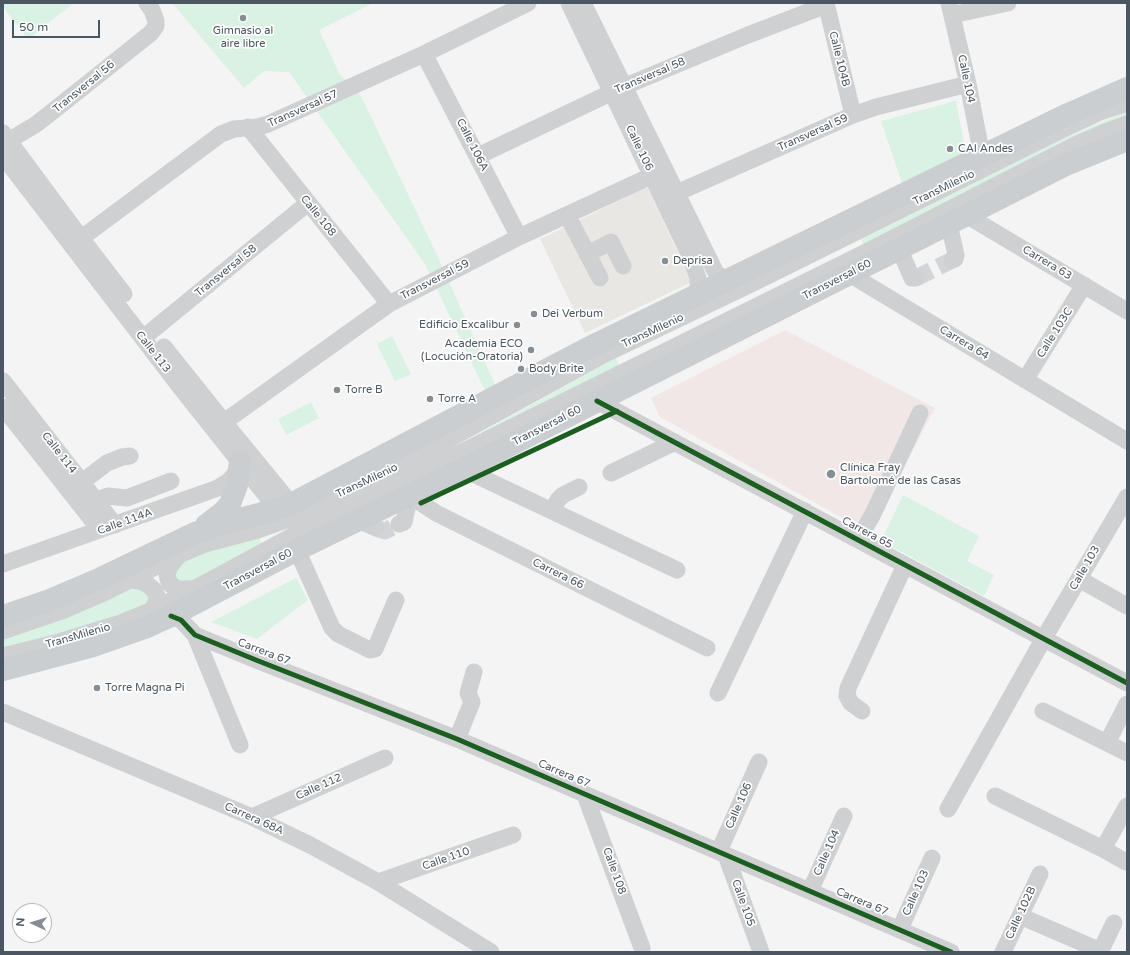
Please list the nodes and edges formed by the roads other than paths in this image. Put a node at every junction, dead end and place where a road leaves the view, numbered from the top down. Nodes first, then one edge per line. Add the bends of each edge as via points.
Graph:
1 (147, 3) edge
2 (528, 3) edge
3 (569, 3) edge
4 (583, 3) edge
5 (1008, 3) edge
6 (826, 4) edge
7 (951, 9) edge
8 (424, 54) junction
9 (968, 84) junction
10 (1127, 88) edge
11 (617, 90) junction
12 (1127, 103) edge
13 (853, 115) junction
14 (1127, 124) edge
15 (248, 127) junction
16 (1127, 140) edge
17 (4, 144) edge
18 (478, 156) junction
19 (982, 156) junction
20 (658, 172) junction
21 (670, 196) junction
22 (308, 203) junction
23 (567, 215) junction
24 (958, 219) junction
25 (519, 237) junction
26 (76, 242) junction
27 (899, 248) junction
28 (807, 249) junction
29 (587, 254) junction
30 (952, 260) dead end
31 (623, 266) dead end
32 (843, 270) junction
33 (600, 278) dead end
34 (916, 278) dead end
35 (729, 280) junction
36 (1084, 285) junction
37 (697, 296) junction
38 (389, 304) junction
39 (1127, 311) edge
40 (148, 334) junction
41 (1025, 380) junction
42 (3, 382) edge
43 (596, 401) junction
44 (3, 407) edge
45 (920, 414) dead end
46 (224, 422) junction
47 (1127, 441) edge
48 (675, 442) junction
49 (130, 456) dead end
50 (240, 465) junction
51 (463, 469) junction
52 (612, 473) dead end
53 (172, 481) dead end
54 (82, 482) junction
55 (579, 487) dead end
56 (411, 494) junction
57 (1127, 497) edge
58 (96, 500) junction
59 (285, 511) junction
60 (552, 511) junction
61 (805, 511) junction
62 (399, 524) tunnel mouth
63 (108, 528) junction
64 (195, 533) junction
65 (867, 541) junction
66 (300, 543) junction
67 (179, 555) junction
68 (3, 564) edge
69 (905, 565) junction
70 (676, 570) dead end
71 (1079, 579) junction
72 (130, 580) junction
73 (194, 590) junction
74 (396, 600) dead end
75 (1127, 606) edge
76 (162, 613) junction
77 (3, 616) edge
78 (3, 631) edge
79 (195, 635) junction
80 (1044, 638) junction
81 (707, 648) dead end
82 (3, 656) edge
83 (3, 670) edge
84 (474, 672) dead end
85 (1127, 683) edge
86 (718, 693) dead end
87 (1127, 704) edge
88 (862, 711) dead end
89 (1043, 711) dead end
90 (3, 712) edge
91 (457, 739) junction
92 (1107, 743) junction
93 (240, 745) dead end
94 (1126, 749) edge
95 (385, 758) dead end
96 (759, 762) dead end
97 (585, 794) junction
98 (995, 796) dead end
99 (1127, 806) edge
100 (948, 809) dead end
101 (844, 816) dead end
102 (252, 817) junction
103 (514, 835) dead end
104 (1103, 849) junction
105 (722, 853) junction
106 (932, 858) dead end
107 (1126, 862) edge
108 (1040, 874) dead end
109 (378, 882) junction
110 (810, 891) junction
111 (1020, 916) junction
112 (1114, 923) dead end
113 (900, 929) junction
114 (642, 948) dead end
115 (491, 952) edge
116 (761, 952) edge
117 (951, 952) edge
118 (1003, 952) edge
119 (1100, 952) edge

1 - 17 street, Transversal 56 via 156,21 151,33 35,125
2 - 8 street, Transversal 57
3 - 11 street, Calle 106
4 - 11 street, Calle 106
5 - 7 street
6 - 11 street, Transversal 58
6 - 13 street, Calle 104B
7 - 9 street, Calle 104
8 - 15 street, Transversal 57 via 268,124
8 - 18 street, Calle 106A
9 - 13 street, Transversal 59
9 - 19 street, Calle 104
10 - 19 main road
11 - 18 street, Transversal 58
11 - 20 street, Calle 106
12 - 28 street, TransMilenio via 1100,112
13 - 21 street, Transversal 59
14 - 32 street, TransMilenio via 1075,145
15 - 22 street, Calle 108
15 - 26 street, Transversal 57 via 221,134
16 - 24 main road, Transversal 60 via 1068,164
17 - 26 street, Calle 113
18 - 25 street, Calle 106A
19 - 28 main road
20 - 21 street, Calle 106
20 - 23 street, Transversal 59
21 - 35 street, Calle 106 via 715,271
21 - 37 street, Calle 106 via 696,269 699,285
22 - 38 street, Calle 108
22 - 40 street, Transversal 58
23 - 25 street, Transversal 59
23 - 29 street
24 - 27 main road, Transversal 60
24 - 30 street via 956,256
24 - 36 street, Carrera 63
25 - 38 street, Transversal 59
26 - 40 street, Calle 113
27 - 32 main road, Transversal 60
27 - 34 street via 912,278
28 - 32 street, Carrera 64
28 - 35 main road
28 - 59 street, TransMilenio via 753,283 605,354 402,465
29 - 31 street via 611,242
29 - 33 street
32 - 41 street, Carrera 64
32 - 43 main road, Transversal 60 via 823,288
32 - 66 street, TransMilenio
35 - 37 main road
36 - 39 street, Carrera 63
36 - 41 street, Calle 103C
37 - 59 main road via 586,349
38 - 46 street, Transversal 59
40 - 46 street, Calle 113
40 - 50 street, Calle 113
41 - 47 street, Carrera 64
42 - 54 street, Calle 114
43 - 48 street, Carrera 65
43 - 51 main road, Transversal 60
44 - 63 street, Calle 114
45 - 65 street via 873,514
46 - 59 street, Calle 113
48 - 52 street
48 - 61 street, Carrera 65
49 - 54 street via 107,463
50 - 59 street, Calle 113
50 - 63 street, Calle 114A via 229,481 218,488
50 - 64 main road via 237,485 230,504
51 - 56 main road, Transversal 60
51 - 60 street
53 - 58 street via 127,498 108,496
54 - 58 street, Calle 114
55 - 60 street via 563,495
56 - 62 street via 404,522
56 - 66 main road, Transversal 60 via 367,524
56 - 81 street, Carrera 66 via 436,513
57 - 71 street, Calle 103
58 - 63 street, Calle 114
59 - 64 main road via 232,521
59 - 66 street, Calle 113
59 - 67 street, TransMilenio via 258,530 206,544
60 - 70 street
61 - 65 street, Carrera 65
61 - 86 street
63 - 68 street, Calle 114A
64 - 77 main road via 101,578
65 - 69 street, Carrera 65
66 - 73 street, TransMilenio
66 - 74 street, Calle 113 via 332,628 338,634 370,650 375,649
66 - 76 main road, Transversal 60
67 - 72 street, TransMilenio
67 - 73 street via 170,566 170,584 177,589
69 - 80 street, Carrera 65 via 992,605
69 - 88 street via 848,688 847,696 851,703
71 - 75 street
71 - 80 street, Calle 103
72 - 76 street via 147,584 154,590 157,596 156,603
72 - 78 street, TransMilenio via 62,611
73 - 76 street, TransMilenio
76 - 79 street, Carrera 67 via 181,620
76 - 82 street, TransMilenio
76 - 83 main road, Transversal 60 via 147,627 94,646
79 - 91 street, Carrera 67
79 - 93 street
80 - 85 street, Carrera 65
80 - 100 street, Calle 103
84 - 91 street via 468,693 472,702
87 - 92 street
89 - 92 street
90 - 102 street, Carrera 68A via 21,727
91 - 97 street, Carrera 67
92 - 94 street
95 - 102 street, Calle 112
96 - 105 street, Calle 106
97 - 105 street, Carrera 67 via 615,803
97 - 114 street, Calle 108
98 - 104 street
99 - 104 street
101 - 110 street, Calle 104
102 - 109 street, Carrera 68A
103 - 109 street, Calle 110
104 - 107 street
105 - 110 street, Carrera 67
105 - 116 street, Calle 105
106 - 113 street, Calle 103
108 - 111 street, Calle 102B
109 - 115 street, Carrera 68A
110 - 113 street, Carrera 67
111 - 118 street, Calle 102B
111 - 119 street
112 - 119 street
113 - 117 street, Carrera 67

